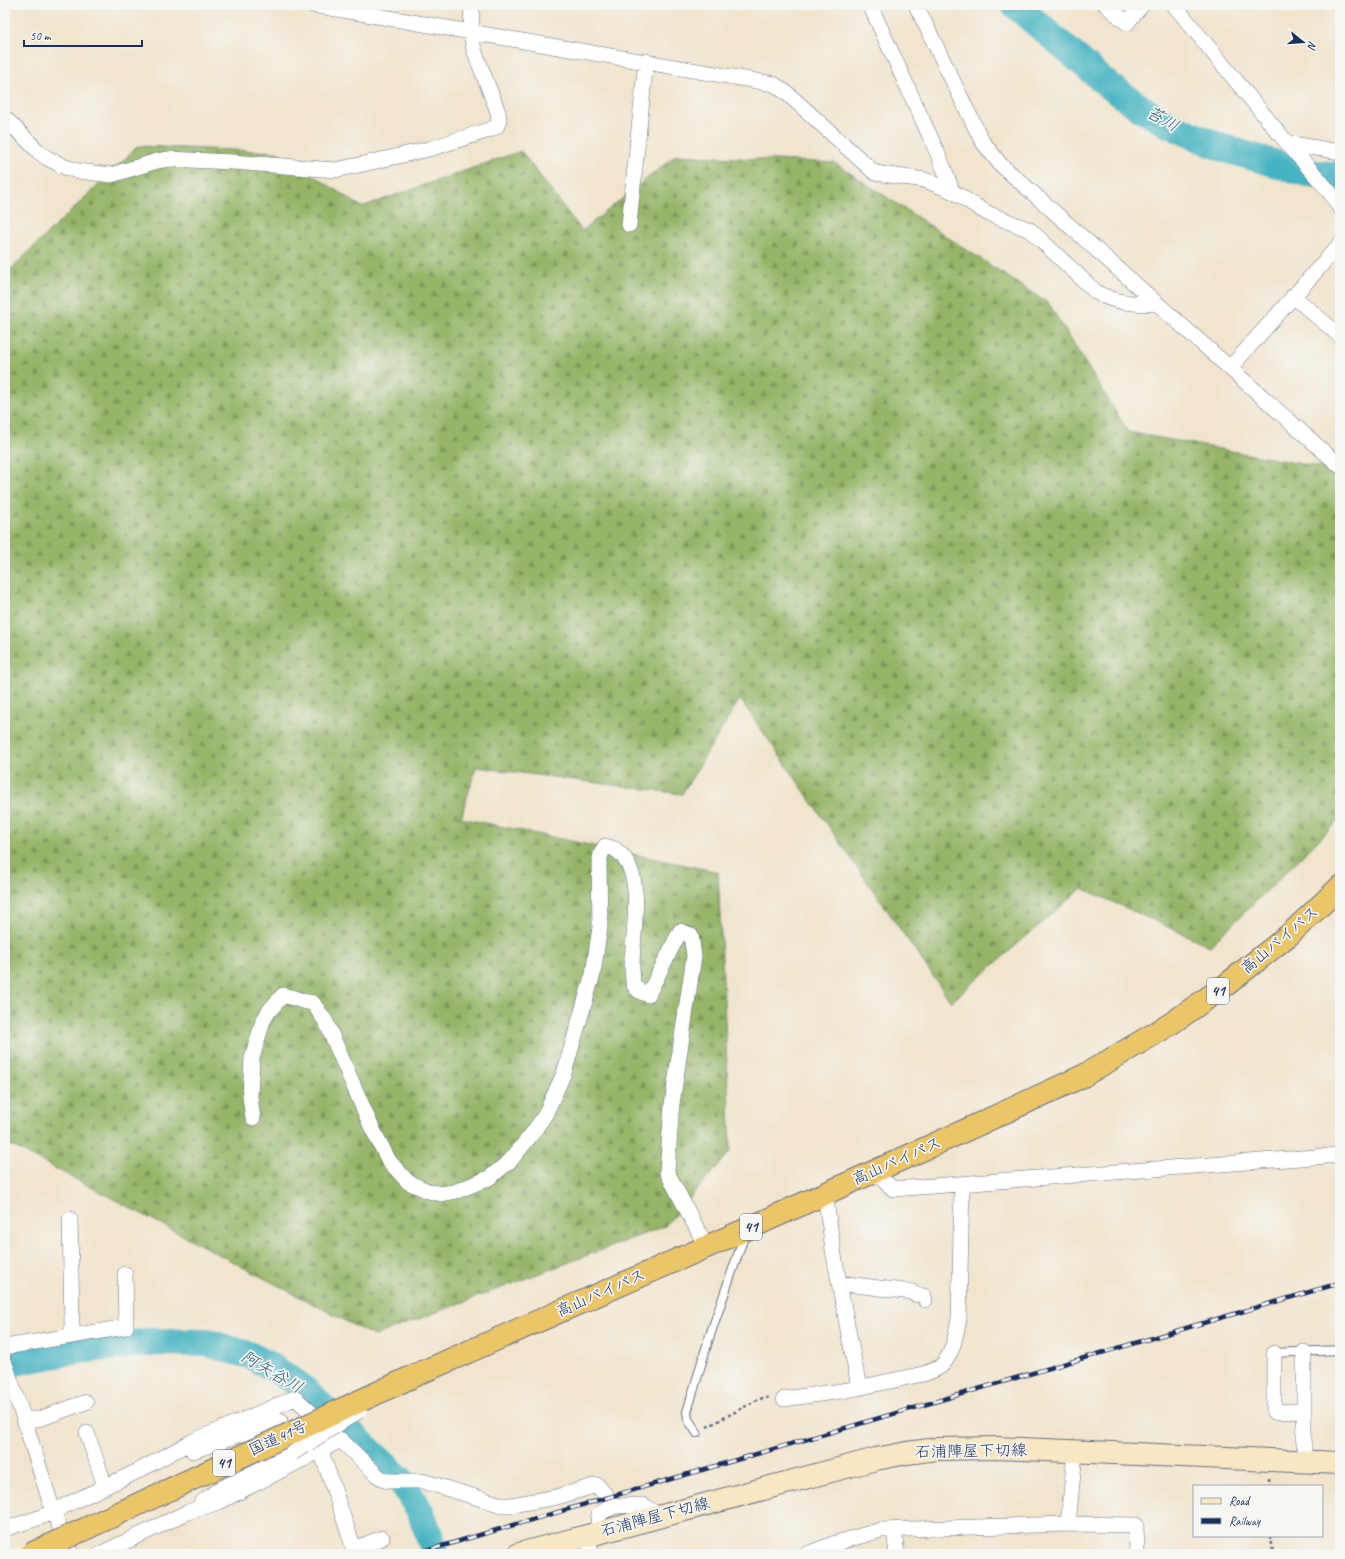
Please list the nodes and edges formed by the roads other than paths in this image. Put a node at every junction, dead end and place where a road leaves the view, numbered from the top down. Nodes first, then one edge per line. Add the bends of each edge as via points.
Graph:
1 (312, 5) edge
2 (472, 5) edge
3 (870, 5) edge
4 (916, 5) edge
5 (1106, 5) edge
6 (1142, 5) edge
7 (1174, 5) edge
8 (471, 33) junction
9 (646, 61) junction
10 (5, 118) edge
11 (1287, 143) junction
12 (1340, 152) edge
13 (952, 191) junction
14 (1340, 208) edge
15 (629, 225) dead end
16 (1340, 244) edge
17 (1293, 296) junction
18 (1156, 304) junction
19 (1340, 336) edge
20 (1230, 368) junction
21 (1340, 466) edge
22 (1340, 887) edge
23 (253, 1118) dead end
24 (1340, 1155) edge
25 (874, 1172) junction
26 (962, 1185) junction
27 (825, 1193) junction
28 (70, 1218) dead end
29 (747, 1229) junction
30 (706, 1246) junction
31 (125, 1274) dead end
32 (839, 1283) junction
33 (924, 1300) dead end
34 (71, 1336) junction
35 (5, 1347) edge
36 (1340, 1350) edge
37 (1304, 1352) junction
38 (1274, 1353) joint
39 (6, 1368) edge
40 (418, 1374) junction
41 (860, 1388) junction
42 (784, 1399) road end
43 (86, 1402) dead end
44 (1303, 1410) junction
45 (24, 1419) junction
46 (280, 1420) joint
47 (87, 1433) dead end
48 (697, 1433) road end
49 (341, 1440) junction
50 (321, 1451) junction
51 (1075, 1453) junction
52 (1304, 1461) junction
53 (1340, 1463) edge
54 (138, 1471) junction
55 (105, 1486) junction
56 (615, 1506) junction
57 (53, 1511) junction
58 (188, 1512) junction
59 (659, 1516) junction
60 (1068, 1524) junction
61 (5, 1529) edge
62 (894, 1530) junction
63 (382, 1538) dead end
64 (592, 1541) edge
65 (31, 1554) edge
66 (71, 1554) edge
67 (100, 1554) edge
68 (519, 1554) edge
69 (807, 1554) edge
70 (897, 1554) edge
71 (1137, 1554) edge

1 - 8 street
2 - 8 street
3 - 13 street via 942,163
4 - 18 street via 982,141 1000,164
5 - 6 street via 1126,24
7 - 11 street
8 - 9 street
8 - 10 street via 474,50 498,112 497,126 429,149 334,170 169,159 111,175 90,174 65,167 47,158
9 - 13 street via 774,84 875,173 925,180
9 - 15 street
11 - 12 street
11 - 14 street via 1329,191
13 - 18 street via 987,212 1030,230 1096,292 1118,302
16 - 17 street
17 - 19 street
17 - 20 street
18 - 20 street
20 - 21 street
22 - 25 highway, 高山バイパス / 41 via 1289,935 1238,976 1169,1025 1083,1076
23 - 30 street via 250,1097 252,1058 263,1021 283,995 313,1002 326,1022 371,1126 390,1161 408,1182 441,1194 457,1191 489,1178 511,1160 531,1135 545,1115 564,1073 593,974 600,927 601,854 605,846 616,849 627,862 634,881 637,916 632,957 633,984 638,991 648,995 680,931 691,935 694,956 672,1104 667,1172
24 - 26 street
25 - 26 street via 893,1189
25 - 27 highway, 高山バイパス / 41
26 - 41 street via 959,1318 946,1359 935,1370
27 - 29 highway, 高山バイパス / 41
27 - 32 street
28 - 34 street
29 - 30 highway, 高山バイパス / 41
29 - 48 lane via 686,1412
30 - 40 highway, 高山バイパス / 41
31 - 34 street via 126,1327
32 - 33 street via 912,1292 924,1296
32 - 41 street
34 - 35 street
36 - 37 lane
37 - 38 lane
37 - 44 street
38 - 44 street via 1274,1412
39 - 45 street
40 - 46 highway, bridge via 372,1383
40 - 58 street, bridge via 293,1453 218,1490
40 - 65 highway, 国道41号 / 41, bridge
41 - 42 street
43 - 45 street via 39,1419
44 - 52 street
45 - 57 street
46 - 54 street
47 - 55 street
49 - 50 street
49 - 54 street via 295,1398 193,1441
49 - 56 street via 377,1475 390,1482 422,1481 512,1506 557,1497 597,1485
50 - 58 street via 219,1502
50 - 63 street via 354,1549
51 - 52 main road, 石浦陣屋下切線
51 - 59 main road, 石浦陣屋下切線 via 997,1448 906,1452
51 - 60 street
52 - 53 main road, 石浦陣屋下切線
54 - 55 street
55 - 57 street
56 - 59 street via 643,1505
56 - 64 street via 599,1514
57 - 61 street
57 - 66 street
58 - 67 street
59 - 64 main road, 石浦陣屋下切線
60 - 62 street
60 - 71 street via 1136,1525
62 - 69 street via 881,1530
62 - 70 street
64 - 68 main road, 石浦陣屋下切線

